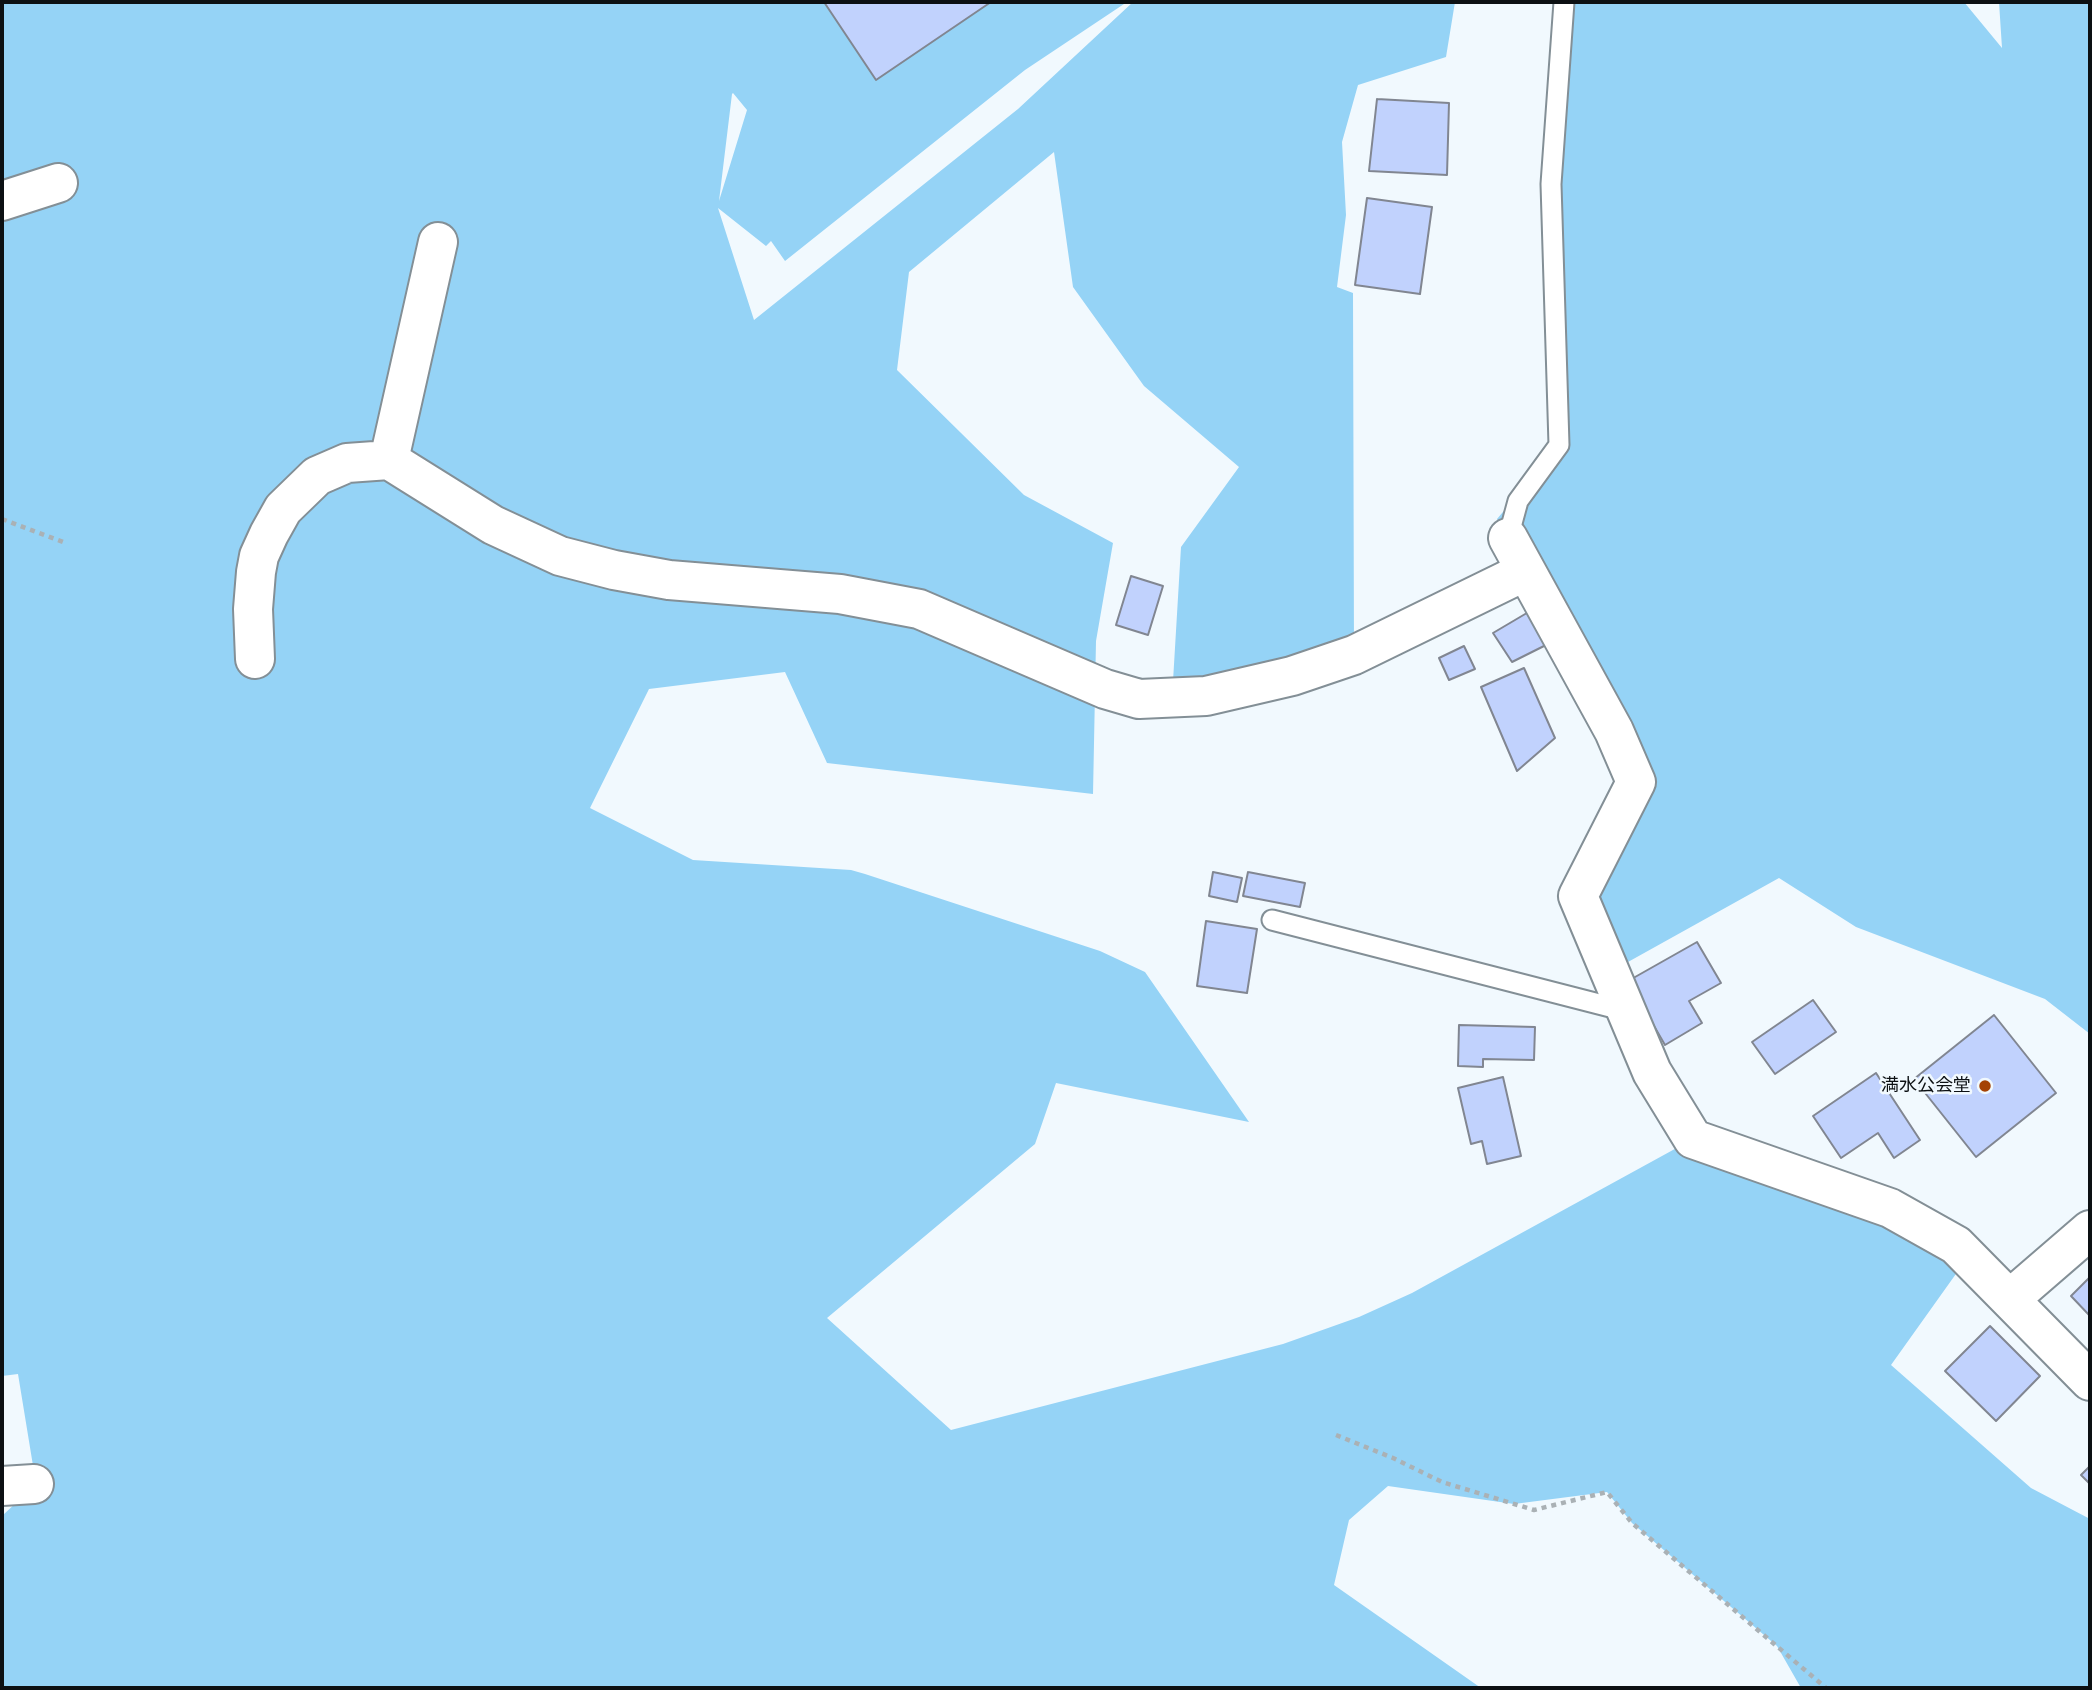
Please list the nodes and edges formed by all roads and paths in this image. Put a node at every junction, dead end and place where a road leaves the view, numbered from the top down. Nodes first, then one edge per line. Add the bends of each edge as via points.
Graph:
1 (1564, 2) edge
2 (58, 183) dead end
3 (2, 201) edge
4 (438, 242) dead end
5 (390, 460) junction
6 (2, 519) edge
7 (63, 542) dead end
8 (1517, 554) junction
9 (255, 659) dead end
10 (1272, 920) dead end
11 (1626, 1011) junction
12 (2090, 1230) edge
13 (2010, 1299) junction
14 (2090, 1381) edge
15 (1336, 1436) dead end
16 (1826, 1688) edge

1 - 8 lane via 1551,184 1559,445 1518,501
2 - 3 street
4 - 5 street
5 - 8 street via 493,525 560,556 669,580 840,594 919,609 1105,689 1139,699 1206,696 1292,676 1353,655
5 - 9 street via 347,463 317,476 284,509 259,556 253,609
6 - 7 path
8 - 11 street via 1614,731 1636,782 1578,896
10 - 11 lane
11 - 13 street via 1652,1072 1693,1139 1890,1208 1956,1245
12 - 13 street
13 - 14 street
15 - 16 path via 1442,1482 1534,1510 1607,1492 1632,1523

